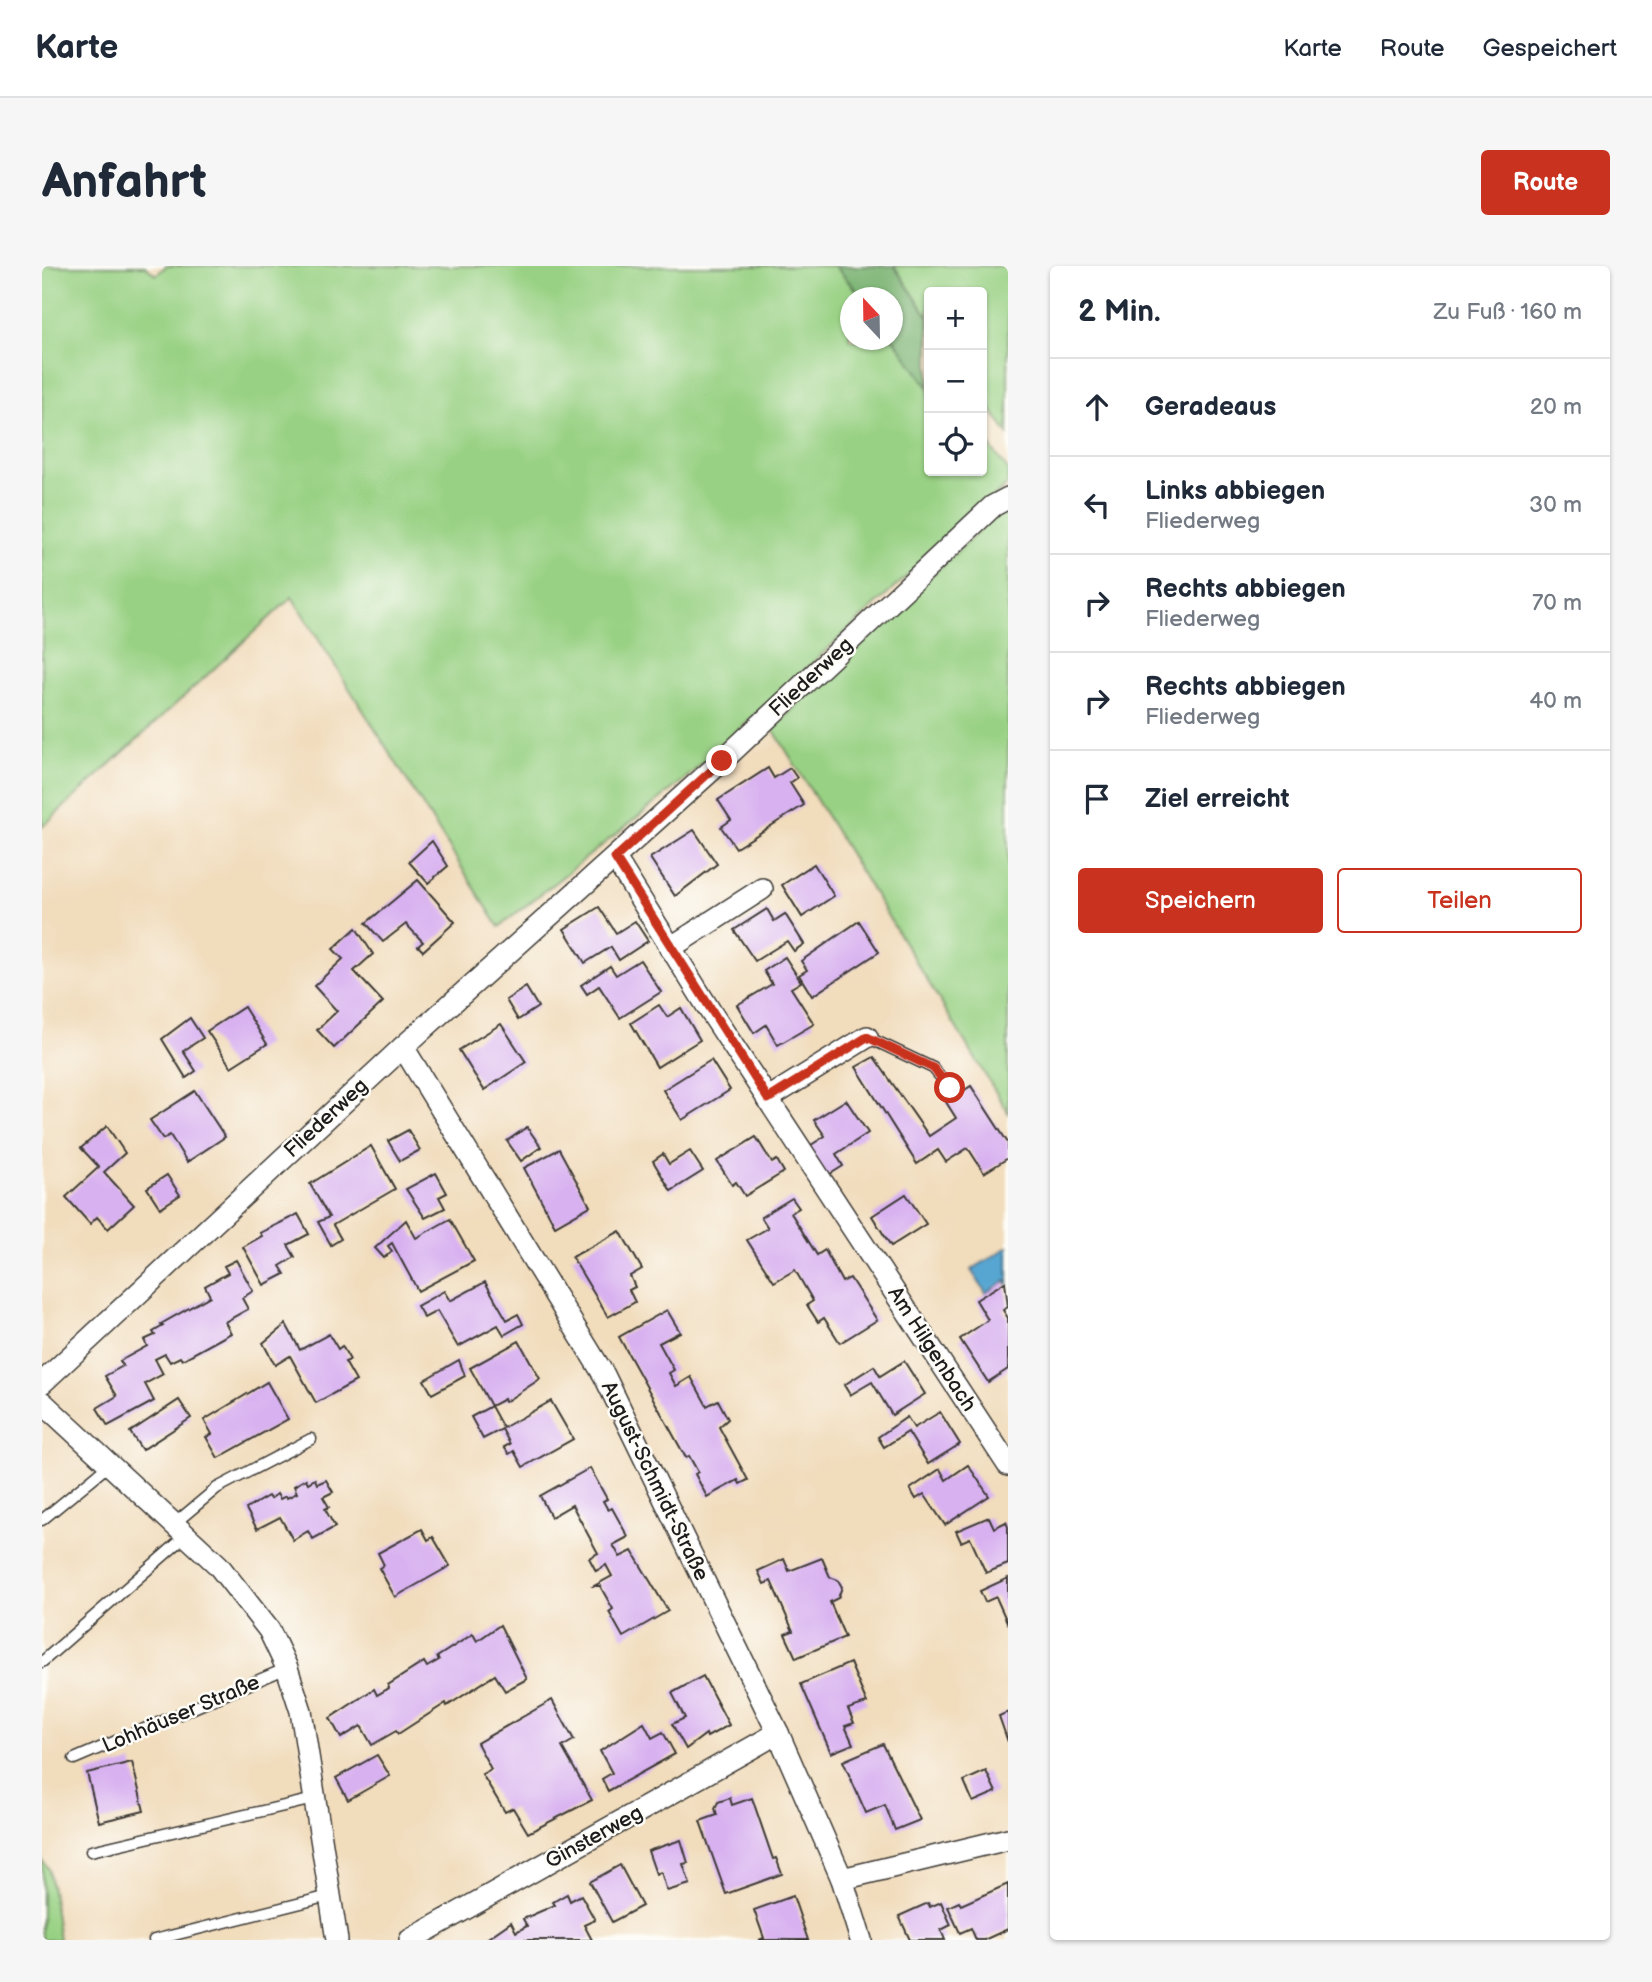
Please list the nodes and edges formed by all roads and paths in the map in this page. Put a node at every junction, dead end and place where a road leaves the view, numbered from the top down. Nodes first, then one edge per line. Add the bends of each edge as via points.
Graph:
1 (1008, 498) edge
2 (615, 858) junction
3 (762, 889) dead end
4 (670, 948) junction
5 (867, 1037) joint
6 (403, 1046) junction
7 (950, 1088) dead end
8 (768, 1099) junction
9 (42, 1383) edge
10 (42, 1402) edge
11 (311, 1439) dead end
12 (109, 1465) junction
13 (1008, 1465) edge
14 (42, 1520) edge
15 (180, 1530) junction
16 (42, 1662) edge
17 (288, 1668) junction
18 (778, 1734) junction
19 (74, 1759) dead end
20 (314, 1799) junction
21 (1008, 1839) edge
22 (91, 1851) dead end
23 (842, 1879) junction
24 (329, 1896) junction
25 (154, 1940) edge
26 (337, 1940) edge
27 (410, 1940) edge
28 (860, 1940) edge

1 - 2 street, Fliederweg via 993,506
2 - 4 street
2 - 6 street, Fliederweg
3 - 4 street
4 - 8 street
5 - 7 lane via 933,1068
5 - 8 street
6 - 9 street, Fliederweg
6 - 18 street, August-Schmidt-Straße via 604,1375
8 - 13 street, Am Hilgenbach
10 - 12 street, Lohhäuser Straße
11 - 15 lane via 217,1488
12 - 14 lane
12 - 15 street, Lohhäuser Straße
15 - 16 lane
15 - 17 street, Lohhäuser Straße via 244,1595
17 - 19 lane, Lohhäuser Straße
17 - 20 street, Lohhäuser Straße via 301,1712
18 - 23 street, August-Schmidt-Straße
18 - 27 street, Ginsterweg
20 - 22 lane
20 - 24 street, Lohhäuser Straße
21 - 23 street
23 - 28 street, August-Schmidt-Straße
24 - 25 lane
24 - 26 street, Lohhäuser Straße

